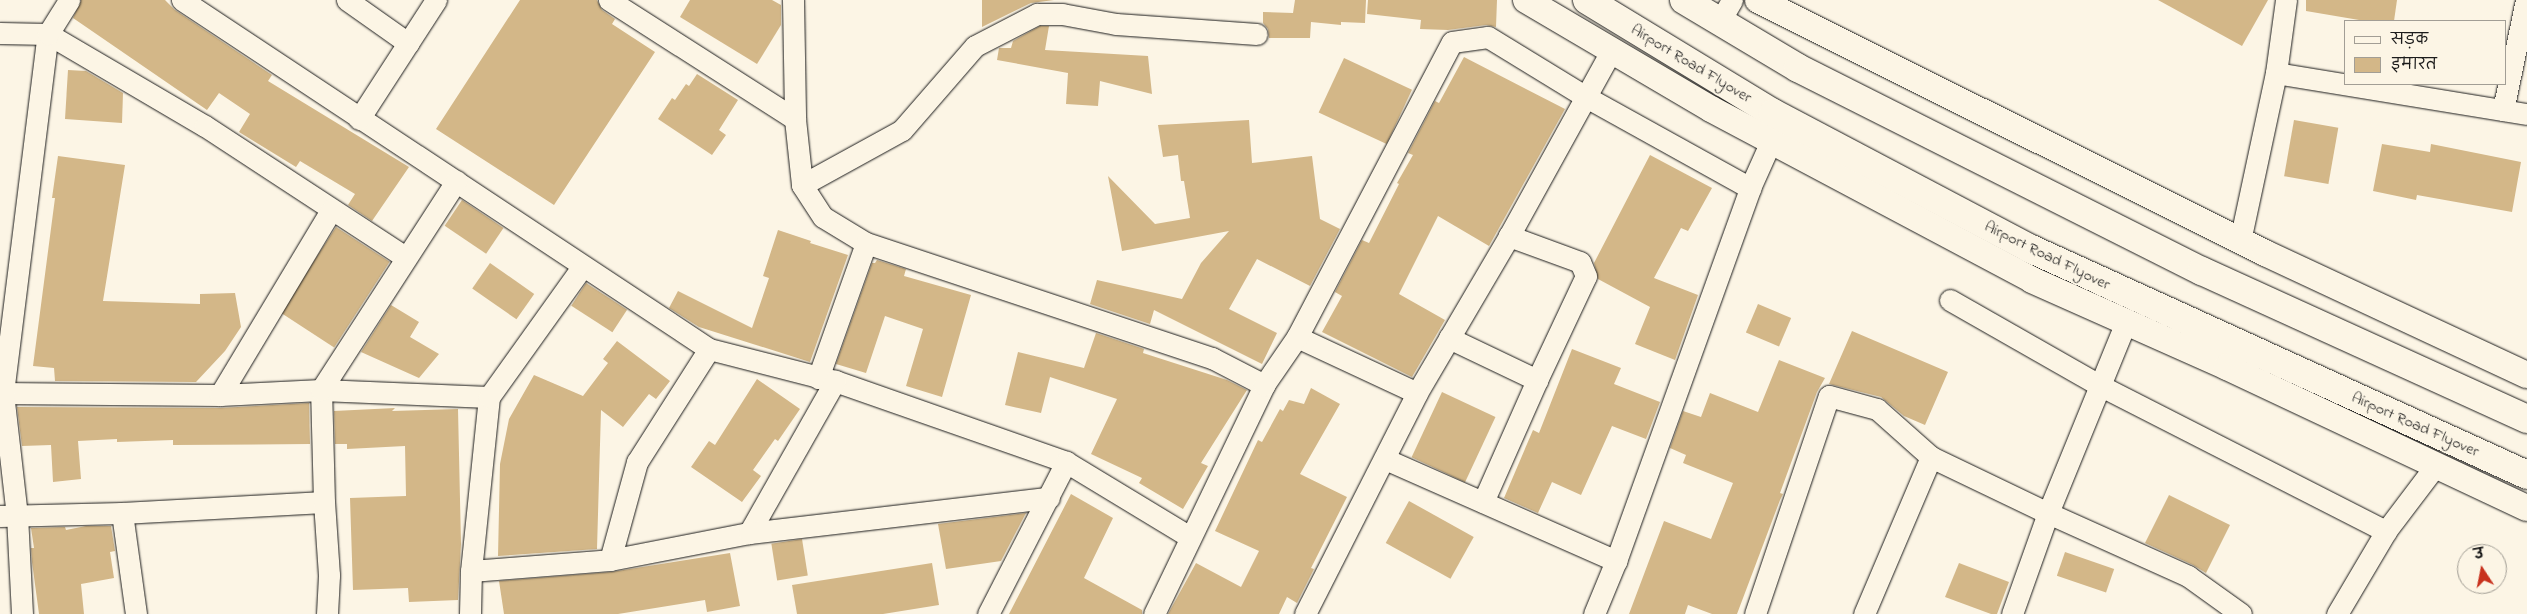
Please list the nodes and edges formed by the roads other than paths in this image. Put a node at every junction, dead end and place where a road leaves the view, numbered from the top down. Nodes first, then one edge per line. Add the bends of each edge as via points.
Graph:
1 (68, 0) edge
2 (182, 0) edge
3 (347, 0) edge
4 (436, 0) edge
5 (609, 0) edge
6 (793, 0) edge
7 (1526, 0) edge
8 (1587, 0) edge
9 (1684, 0) edge
10 (1758, 0) edge
11 (2286, 0) edge
12 (2526, 0) edge
13 (1726, 11) edge
14 (0, 32) edge
15 (48, 34) junction
16 (1257, 34) dead end
17 (408, 43) junction
18 (1611, 51) junction
19 (2276, 73) junction
20 (2344, 84) edge
21 (2349, 85) edge
22 (1586, 97) junction
23 (2502, 110) junction
24 (2527, 114) edge
25 (795, 118) junction
26 (359, 119) junction
27 (1772, 141) junction
28 (456, 181) junction
29 (802, 185) junction
30 (1750, 188) junction
31 (331, 210) junction
32 (1509, 236) junction
33 (2240, 241) junction
34 (866, 243) junction
35 (404, 257) junction
36 (582, 266) junction
37 (1950, 300) dead end
38 (2126, 322) junction
39 (1297, 337) junction
40 (1449, 338) junction
41 (709, 349) junction
42 (2527, 375) edge
43 (826, 379) junction
44 (1537, 380) junction
45 (1264, 385) junction
46 (2101, 386) junction
47 (321, 390) junction
48 (2, 393) edge
49 (1417, 393) junction
50 (220, 395) junction
51 (489, 397) junction
52 (2527, 419) edge
53 (1931, 457) junction
54 (1384, 459) junction
55 (1066, 462) junction
56 (2436, 466) junction
57 (2527, 474) edge
58 (1049, 498) junction
59 (324, 502) junction
60 (1483, 502) junction
61 (2527, 508) edge
62 (122, 513) junction
63 (2048, 514) junction
64 (8, 516) edge
65 (2386, 531) junction
66 (749, 533) junction
67 (1190, 537) junction
68 (610, 560) junction
69 (1616, 561) junction
70 (471, 571) junction
71 (22, 614) edge
72 (136, 614) edge
73 (327, 614) edge
74 (470, 614) edge
75 (988, 614) edge
76 (1154, 614) edge
77 (1304, 614) edge
78 (1594, 614) edge
79 (1755, 614) edge
80 (1864, 614) edge
81 (2012, 614) edge
82 (2242, 614) edge
83 (2337, 614) edge

1 - 15 street
2 - 26 street
3 - 17 street
4 - 17 street
5 - 25 street
6 - 25 street
7 - 18 street
8 - 57 main road, Airport Road Flyover via 1773,112 2028,248
9 - 13 main road
10 - 33 street
11 - 19 street
12 - 23 street
13 - 52 main road via 1798,68 2202,272
14 - 15 street
15 - 31 street via 205,126
15 - 48 street
16 - 29 street via 1116,24 1062,14 1038,14 975,46 902,130
17 - 26 street
18 - 22 street
18 - 27 street
19 - 20 street
19 - 33 street
21 - 23 street
22 - 30 street
22 - 32 street
22 - 39 street via 1488,37 1452,42
23 - 24 street
25 - 29 street
26 - 28 street
27 - 30 street
27 - 38 street via 2032,280
28 - 35 street
28 - 36 street
29 - 34 street via 823,217
30 - 69 street
31 - 35 street
31 - 50 street
32 - 40 street
32 - 44 street via 1580,262 1586,276
33 - 42 street
34 - 43 street
34 - 45 street via 1212,358
35 - 47 street
36 - 41 street
36 - 51 street
37 - 46 street
38 - 46 street
38 - 56 street
39 - 45 street
39 - 49 street
40 - 44 street
40 - 49 street
41 - 43 street
41 - 68 street via 637,462
43 - 55 street
43 - 66 street
44 - 60 street
45 - 67 street
46 - 63 street
46 - 65 street
47 - 50 street
47 - 51 street
47 - 59 street
48 - 50 street
48 - 64 street
49 - 54 street
51 - 70 street
53 - 63 street
53 - 79 street via 1878,408 1829,396
53 - 80 street
54 - 60 street
54 - 77 street
55 - 58 street
55 - 67 street
56 - 61 street
56 - 65 street
58 - 66 street
58 - 75 street
59 - 62 street
59 - 73 street via 329,574
60 - 69 street
62 - 64 street
62 - 72 street
63 - 81 street
63 - 82 street via 2188,576
64 - 71 street
65 - 83 street
66 - 68 street
67 - 76 street
68 - 70 street
69 - 78 street
70 - 74 street

